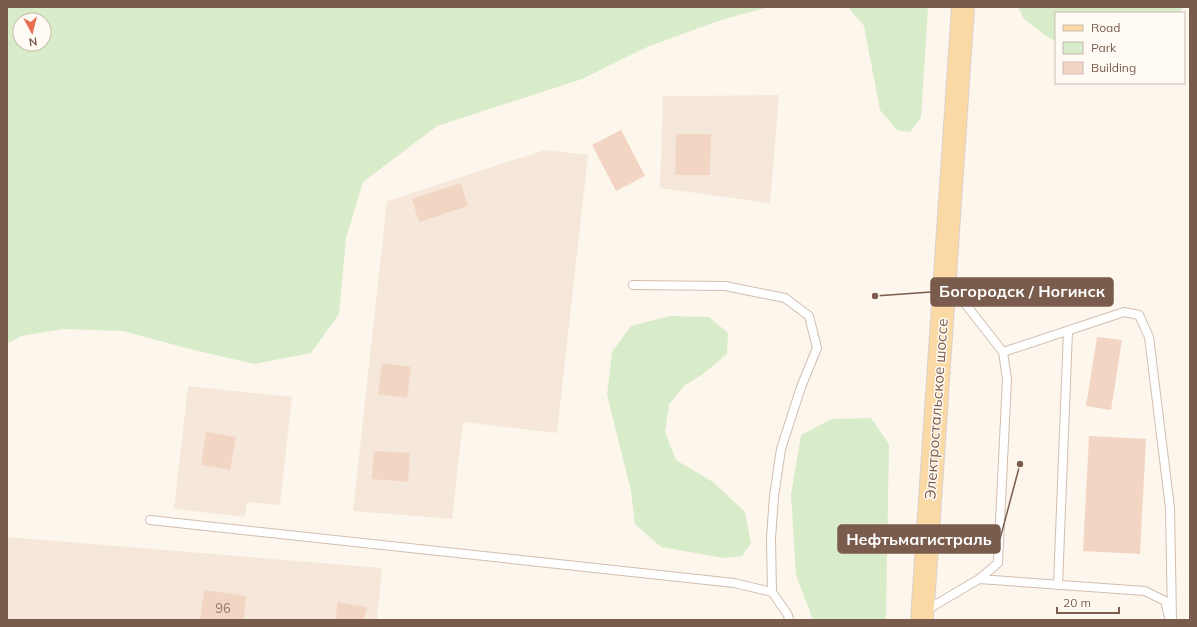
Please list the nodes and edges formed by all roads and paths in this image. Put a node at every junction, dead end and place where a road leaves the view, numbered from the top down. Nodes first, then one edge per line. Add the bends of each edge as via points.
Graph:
1 (963, 7) edge
2 (945, 277) junction
3 (633, 285) dead end
4 (1068, 331) junction
5 (1003, 352) junction
6 (150, 520) dead end
7 (979, 579) junction
8 (1058, 585) junction
9 (772, 592) junction
10 (922, 616) edge
11 (789, 620) edge
12 (1171, 620) edge

1 - 2 main road, Электростальское шоссе
2 - 5 lane
2 - 10 main road, Электростальское шоссе
3 - 9 lane via 725,286 785,298 809,316 817,348 801,386 781,449 771,538
4 - 5 lane
4 - 8 lane
4 - 12 lane via 1124,312 1139,315 1149,336 1170,508
5 - 7 lane via 1007,379 998,563
6 - 9 lane via 734,583
7 - 8 lane
7 - 10 lane
8 - 12 lane via 1145,591 1165,601
9 - 11 lane

